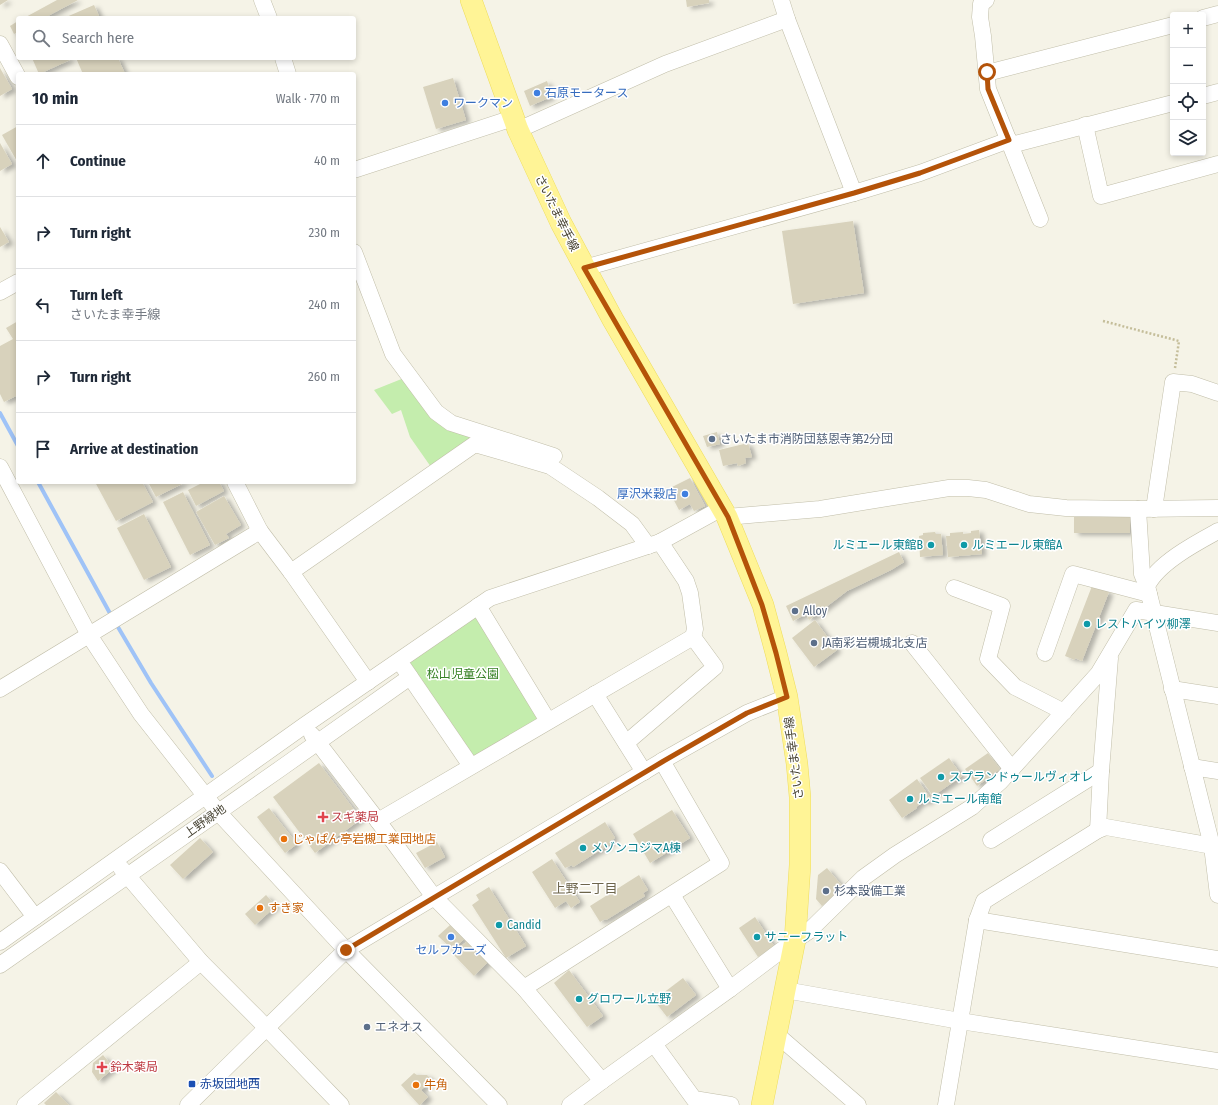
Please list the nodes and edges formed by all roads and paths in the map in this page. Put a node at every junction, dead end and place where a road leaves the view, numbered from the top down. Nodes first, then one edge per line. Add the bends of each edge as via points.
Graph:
1 (262, 0) edge
2 (471, 0) edge
3 (781, 0) edge
4 (986, 0) edge
5 (1218, 14) edge
6 (268, 16) edge
7 (1206, 17) edge
8 (787, 19) junction
9 (1170, 26) edge
10 (0, 44) edge
11 (284, 60) edge
12 (287, 72) edge
13 (987, 72) junction
14 (16, 73) edge
15 (1218, 92) edge
16 (1206, 95) edge
17 (1170, 104) edge
18 (515, 124) junction
19 (1085, 126) junction
20 (1010, 143) junction
21 (1218, 164) edge
22 (356, 169) edge
23 (854, 193) junction
24 (1040, 219) dead end
25 (356, 257) edge
26 (584, 268) junction
27 (16, 283) edge
28 (0, 292) edge
29 (1103, 321) dead end
30 (1173, 382) junction
31 (1218, 393) edge
32 (0, 467) edge
33 (236, 484) edge
34 (598, 498) junction
35 (1218, 504) edge
36 (1138, 509) junction
37 (1154, 509) junction
38 (725, 512) junction
39 (260, 531) junction
40 (1218, 531) edge
41 (654, 544) junction
42 (291, 572) junction
43 (954, 588) dead end
44 (1148, 590) junction
45 (478, 606) junction
46 (1153, 613) junction
47 (1218, 623) edge
48 (89, 635) junction
49 (693, 636) junction
50 (912, 643) dead end
51 (1045, 653) dead end
52 (1110, 655) junction
53 (398, 661) junction
54 (410, 677) junction
55 (368, 682) junction
56 (0, 689) edge
57 (1172, 689) junction
58 (595, 694) junction
59 (1218, 696) edge
60 (787, 697) junction
61 (1064, 712) junction
62 (548, 721) junction
63 (305, 725) junction
64 (318, 743) junction
65 (626, 743) junction
66 (662, 762) junction
67 (471, 766) junction
68 (1192, 767) junction
69 (1012, 769) junction
70 (1101, 771) junction
71 (1218, 771) edge
72 (644, 772) junction
73 (205, 796) junction
74 (218, 812) junction
75 (378, 821) junction
76 (1098, 830) junction
77 (990, 840) dead end
78 (1215, 846) edge
79 (114, 861) junction
80 (0, 871) edge
81 (127, 876) junction
82 (672, 895) junction
83 (1218, 895) edge
84 (434, 897) junction
85 (35, 917) junction
86 (977, 920) junction
87 (795, 940) junction
88 (0, 942) edge
89 (346, 950) junction
90 (1218, 959) edge
91 (201, 962) junction
92 (0, 965) edge
93 (524, 988) junction
94 (730, 989) junction
95 (785, 990) junction
96 (960, 1022) junction
97 (266, 1028) junction
98 (776, 1034) junction
99 (654, 1044) junction
100 (1218, 1061) edge
101 (602, 1081) junction
102 (25, 1105) edge
103 (188, 1105) edge
104 (341, 1105) edge
105 (499, 1105) edge
106 (570, 1105) edge
107 (731, 1105) edge
108 (762, 1105) edge
109 (858, 1105) edge
110 (946, 1105) edge

1 - 6 street
2 - 18 main road, さいたま幸手線
3 - 8 street
4 - 13 street via 981,4 980,17
5 - 7 street
8 - 18 street
8 - 23 street
9 - 13 street
10 - 14 street
11 - 12 street
13 - 20 street via 988,89
15 - 16 street
17 - 19 street
18 - 22 street
18 - 26 main road, さいたま幸手線
19 - 20 street
19 - 21 street via 1101,196
20 - 23 street
20 - 24 street
23 - 26 street
25 - 34 street via 393,354 436,412 451,423 555,457 584,476
26 - 38 main road, さいたま幸手線
27 - 28 street
29 - 30 path via 1179,341
30 - 31 street via 1192,384
30 - 37 street
32 - 48 street
33 - 39 street
34 - 41 street
34 - 42 street via 550,466 475,444
35 - 37 street
36 - 37 street
36 - 38 street via 1066,508 1029,504 986,490 949,488 820,509
36 - 44 street via 1142,574
38 - 41 street
38 - 60 main road, さいたま幸手線 via 762,605
39 - 42 street
39 - 48 street
40 - 44 street via 1180,552 1151,578
41 - 45 street via 490,598
41 - 49 street via 686,580 696,629
42 - 55 street
43 - 61 street via 1002,606 988,659 1016,687
44 - 46 street
44 - 51 street via 1073,574
45 - 53 street
45 - 62 street
46 - 47 street
46 - 52 street via 1136,610
46 - 57 street
48 - 56 street
48 - 73 street via 141,714
49 - 58 street
49 - 65 street via 715,667
50 - 69 street
52 - 61 street via 1098,674
52 - 70 street
53 - 54 street
53 - 55 street
54 - 64 street, 上野緑地
54 - 67 street
55 - 63 street
57 - 59 street
57 - 68 street
58 - 62 street
58 - 65 street
60 - 66 street via 747,713
60 - 87 main road, さいたま幸手線 via 800,797 800,865
61 - 69 street
62 - 67 street
63 - 64 street
63 - 73 street
64 - 74 street, 上野緑地
64 - 75 street
65 - 72 street
66 - 72 street
66 - 82 street via 721,863
67 - 75 street
68 - 71 street
68 - 78 street
69 - 87 street via 972,807 863,878 809,931
70 - 76 street
70 - 77 street
72 - 84 street
73 - 74 street
73 - 79 street
74 - 81 street, 上野緑地
74 - 89 street
75 - 84 street
76 - 78 street via 1106,827
76 - 86 street via 984,901
78 - 83 street
79 - 81 street
79 - 85 street
80 - 85 street
81 - 91 street
81 - 92 street, 上野緑地
82 - 93 street
82 - 94 street
84 - 89 street
84 - 93 street
85 - 88 street
86 - 90 street
86 - 96 street
87 - 94 street
87 - 95 main road, さいたま幸手線
89 - 97 street
89 - 105 street
91 - 97 street
91 - 102 street
93 - 101 street
94 - 99 street
95 - 96 street
95 - 98 main road, さいたま幸手線
96 - 100 street
96 - 110 street
97 - 103 street
97 - 104 street
98 - 108 main road, さいたま幸手線
98 - 109 street
99 - 101 street
99 - 107 street via 694,1099
101 - 106 street

